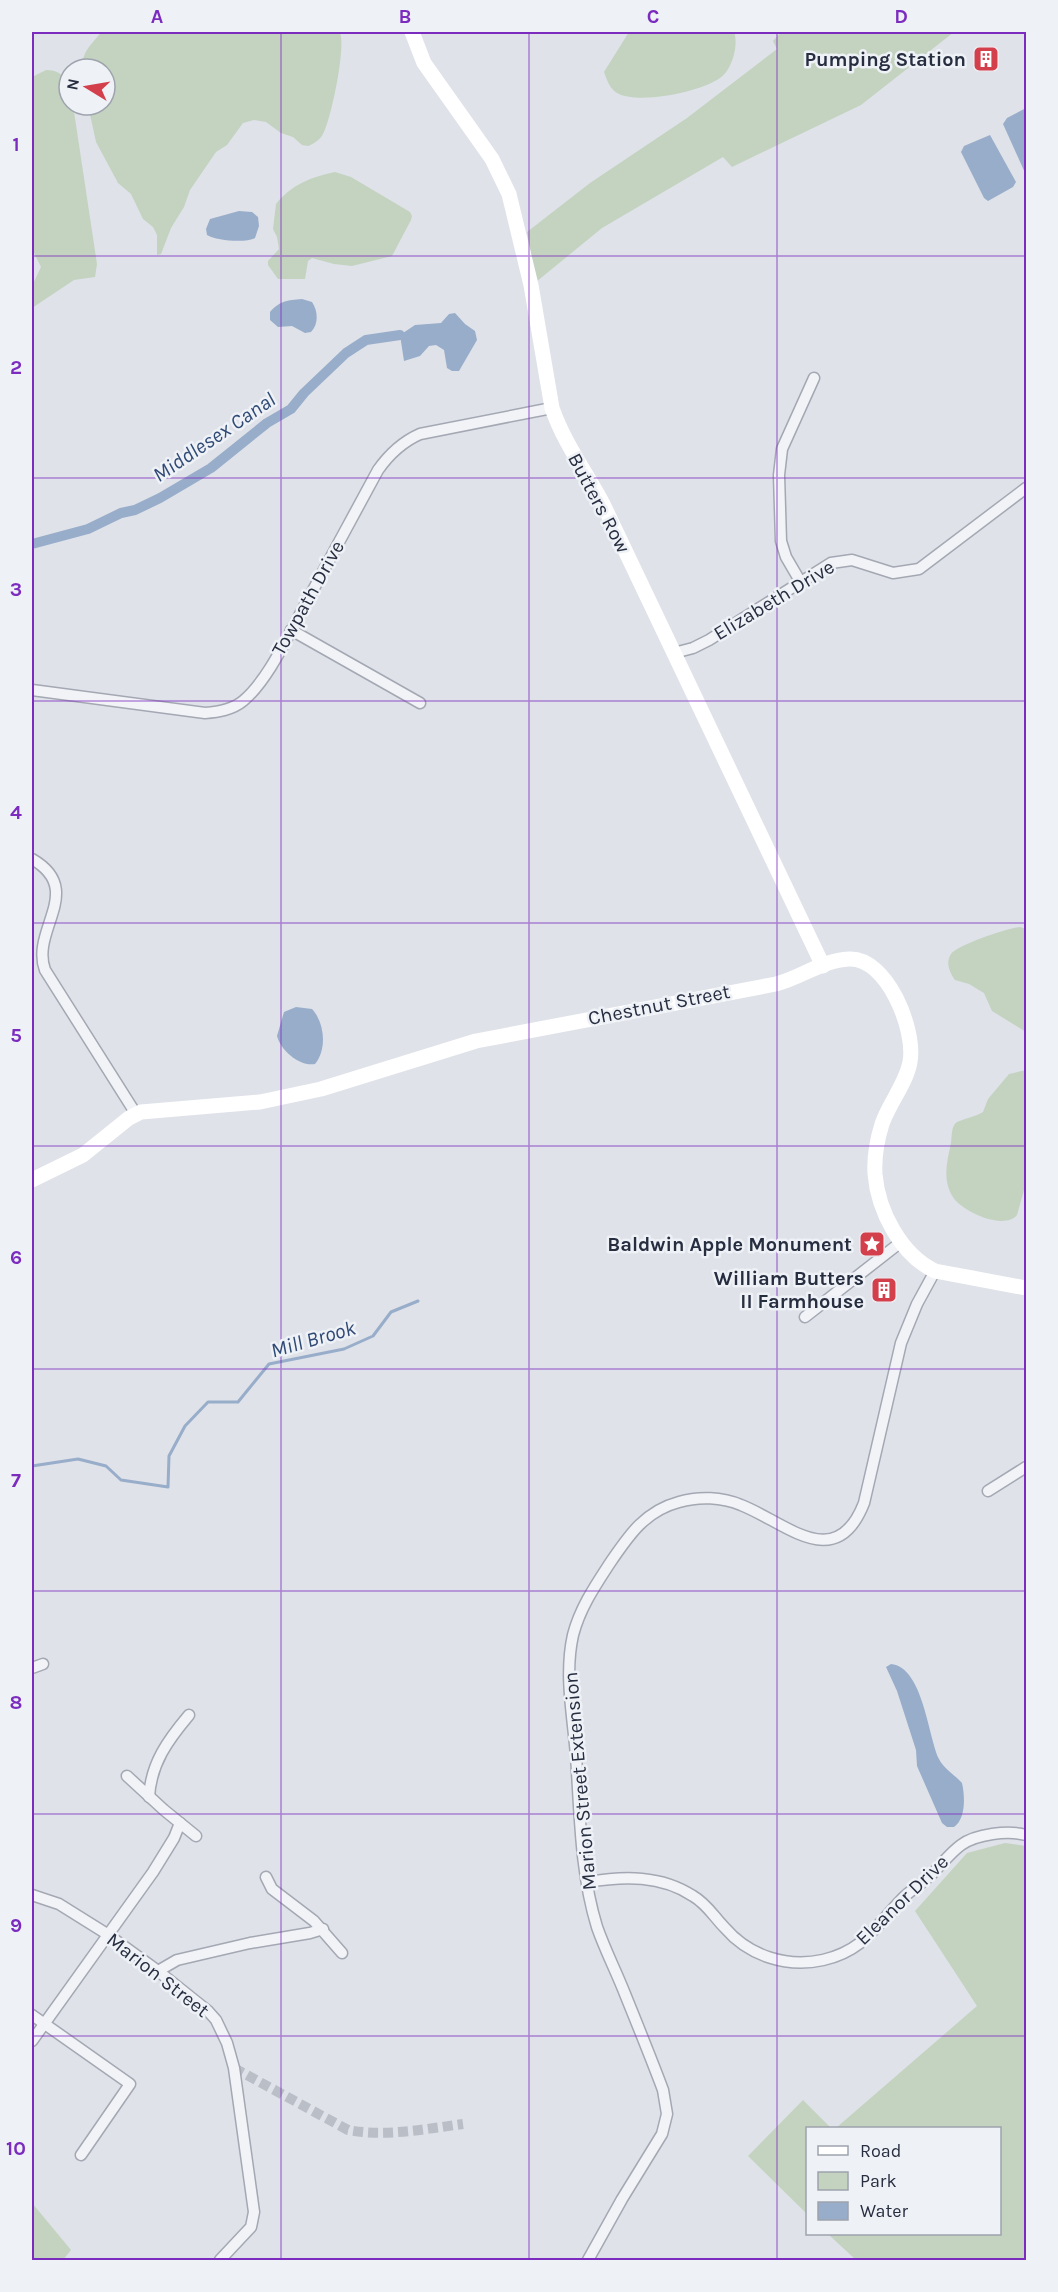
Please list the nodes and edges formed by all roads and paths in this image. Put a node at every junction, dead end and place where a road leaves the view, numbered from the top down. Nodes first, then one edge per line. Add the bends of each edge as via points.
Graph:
1 (412, 32) edge
2 (814, 378) dead end
3 (552, 408) junction
4 (1026, 488) edge
5 (800, 581) junction
6 (291, 630) junction
7 (674, 653) junction
8 (32, 690) edge
9 (420, 703) dead end
10 (32, 859) edge
11 (823, 966) junction
12 (136, 1114) junction
13 (32, 1180) edge
14 (901, 1242) junction
15 (935, 1271) junction
16 (1026, 1288) edge
17 (805, 1317) dead end
18 (1026, 1467) edge
19 (988, 1491) dead end
20 (44, 1664) dead end
21 (32, 1668) edge
22 (189, 1714) dead end
23 (127, 1776) dead end
24 (149, 1797) junction
25 (180, 1823) junction
26 (1026, 1835) edge
27 (196, 1836) dead end
28 (266, 1876) dead end
29 (588, 1882) junction
30 (32, 1895) edge
31 (323, 1929) junction
32 (107, 1934) junction
33 (342, 1953) dead end
34 (158, 1971) junction
35 (32, 2015) edge
36 (44, 2023) junction
37 (32, 2041) edge
38 (81, 2155) dead end
39 (220, 2260) edge
40 (588, 2260) edge

1 - 3 street, Butters Row via 426,66 483,146 509,195 531,285
2 - 5 street via 779,464 781,541
3 - 6 street, Towpath Drive via 420,434 398,446 378,470
3 - 7 street, Butters Row via 568,447 603,504
4 - 5 street, Elizabeth Drive via 919,569 888,573 844,560 825,565
5 - 7 street, Elizabeth Drive via 709,640
6 - 8 street, Towpath Drive via 251,693 222,711 193,712
6 - 9 street
7 - 11 street, Butters Row
10 - 12 street via 51,876 56,893 43,946 45,970
11 - 12 street, Chestnut Street via 776,984 476,1041 290,1096 249,1104
11 - 14 street, Chestnut Street via 855,959 876,968 893,992 906,1027 910,1061 882,1126 875,1167 882,1204
12 - 13 street, Chestnut Street via 83,1155
14 - 15 street, Chestnut Street via 920,1263
14 - 17 street
15 - 16 street, Chestnut Street
15 - 29 street, Marion Street Extension via 901,1343 864,1503 858,1519 847,1531 835,1538 815,1540 729,1501 708,1498 677,1502 638,1524 591,1591 574,1633 569,1678
18 - 19 street
20 - 21 street
22 - 24 street via 159,1755 150,1778
23 - 24 street
24 - 25 street
25 - 27 street
25 - 32 street via 153,1872
26 - 29 street, Eleanor Drive via 1004,1833 964,1842 861,1943 842,1954 810,1962 778,1960 748,1949 706,1906 675,1886 629,1877
28 - 31 street via 272,1889
29 - 40 street, Marion Street Extension via 597,1926 651,2056 667,2114 662,2134
30 - 32 street, Marion Street via 59,1904
31 - 33 street
31 - 34 street via 177,1960
32 - 34 street, Marion Street
32 - 36 street
34 - 39 street, Marion Street via 216,2020 234,2068 254,2216 248,2231
35 - 36 street
36 - 37 street
36 - 38 street via 130,2084

